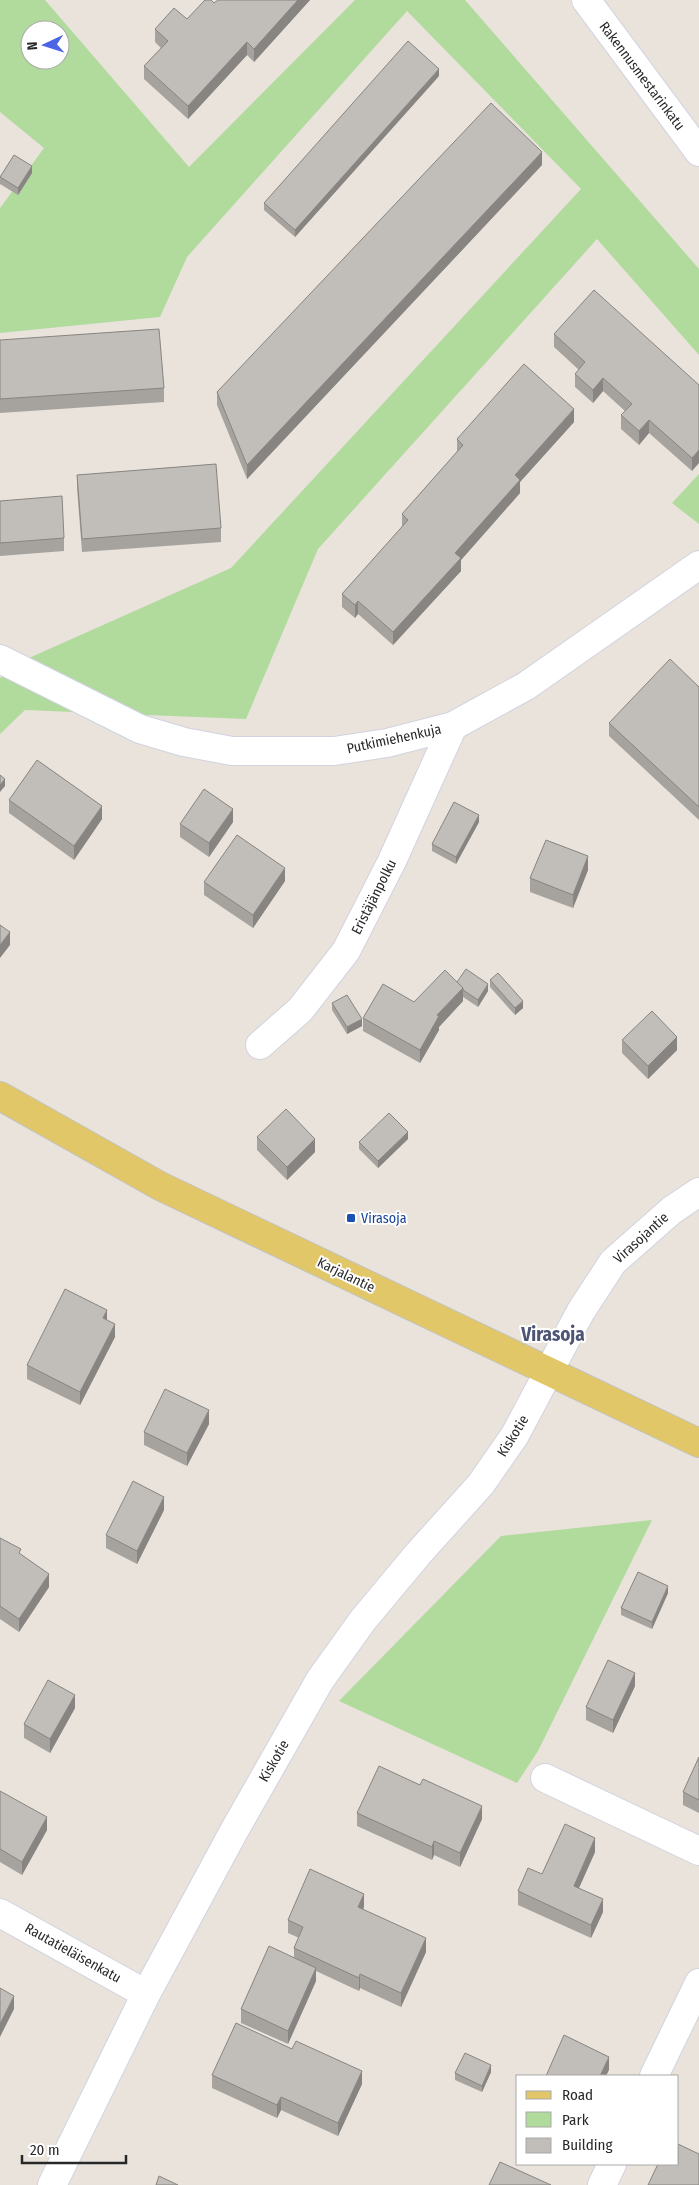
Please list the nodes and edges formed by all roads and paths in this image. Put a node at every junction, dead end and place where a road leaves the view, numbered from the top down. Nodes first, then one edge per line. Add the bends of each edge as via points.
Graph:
1 (586, 0) edge
2 (699, 152) edge
3 (699, 565) edge
4 (0, 659) edge
5 (453, 726) junction
6 (260, 1044) dead end
7 (0, 1096) edge
8 (699, 1192) edge
9 (550, 1373) junction
10 (699, 1443) edge
11 (544, 1778) dead end
12 (699, 1851) edge
13 (0, 1913) edge
14 (699, 1983) edge
15 (146, 1994) junction
16 (654, 2075) edge
17 (612, 2165) edge
18 (52, 2185) edge
19 (602, 2185) edge

1 - 2 street, Rakennusmestarinkatu
3 - 5 street, Putkimiehenkuja via 526,686
4 - 5 street, Putkimiehenkuja via 140,729 232,751 334,751 388,743
5 - 6 street, Eristäjänpolku via 396,852 346,951 300,1010
7 - 9 main road, Karjalantie via 160,1186
8 - 9 street, Virasojantie via 672,1210 613,1262 581,1311
9 - 10 main road, Karjalantie
9 - 15 street, Kiskotie via 515,1435 481,1484 363,1620 320,1680
11 - 12 street
13 - 15 street, Rautatieläisenkatu
14 - 16 street
15 - 18 street, Kiskotie
17 - 19 street

